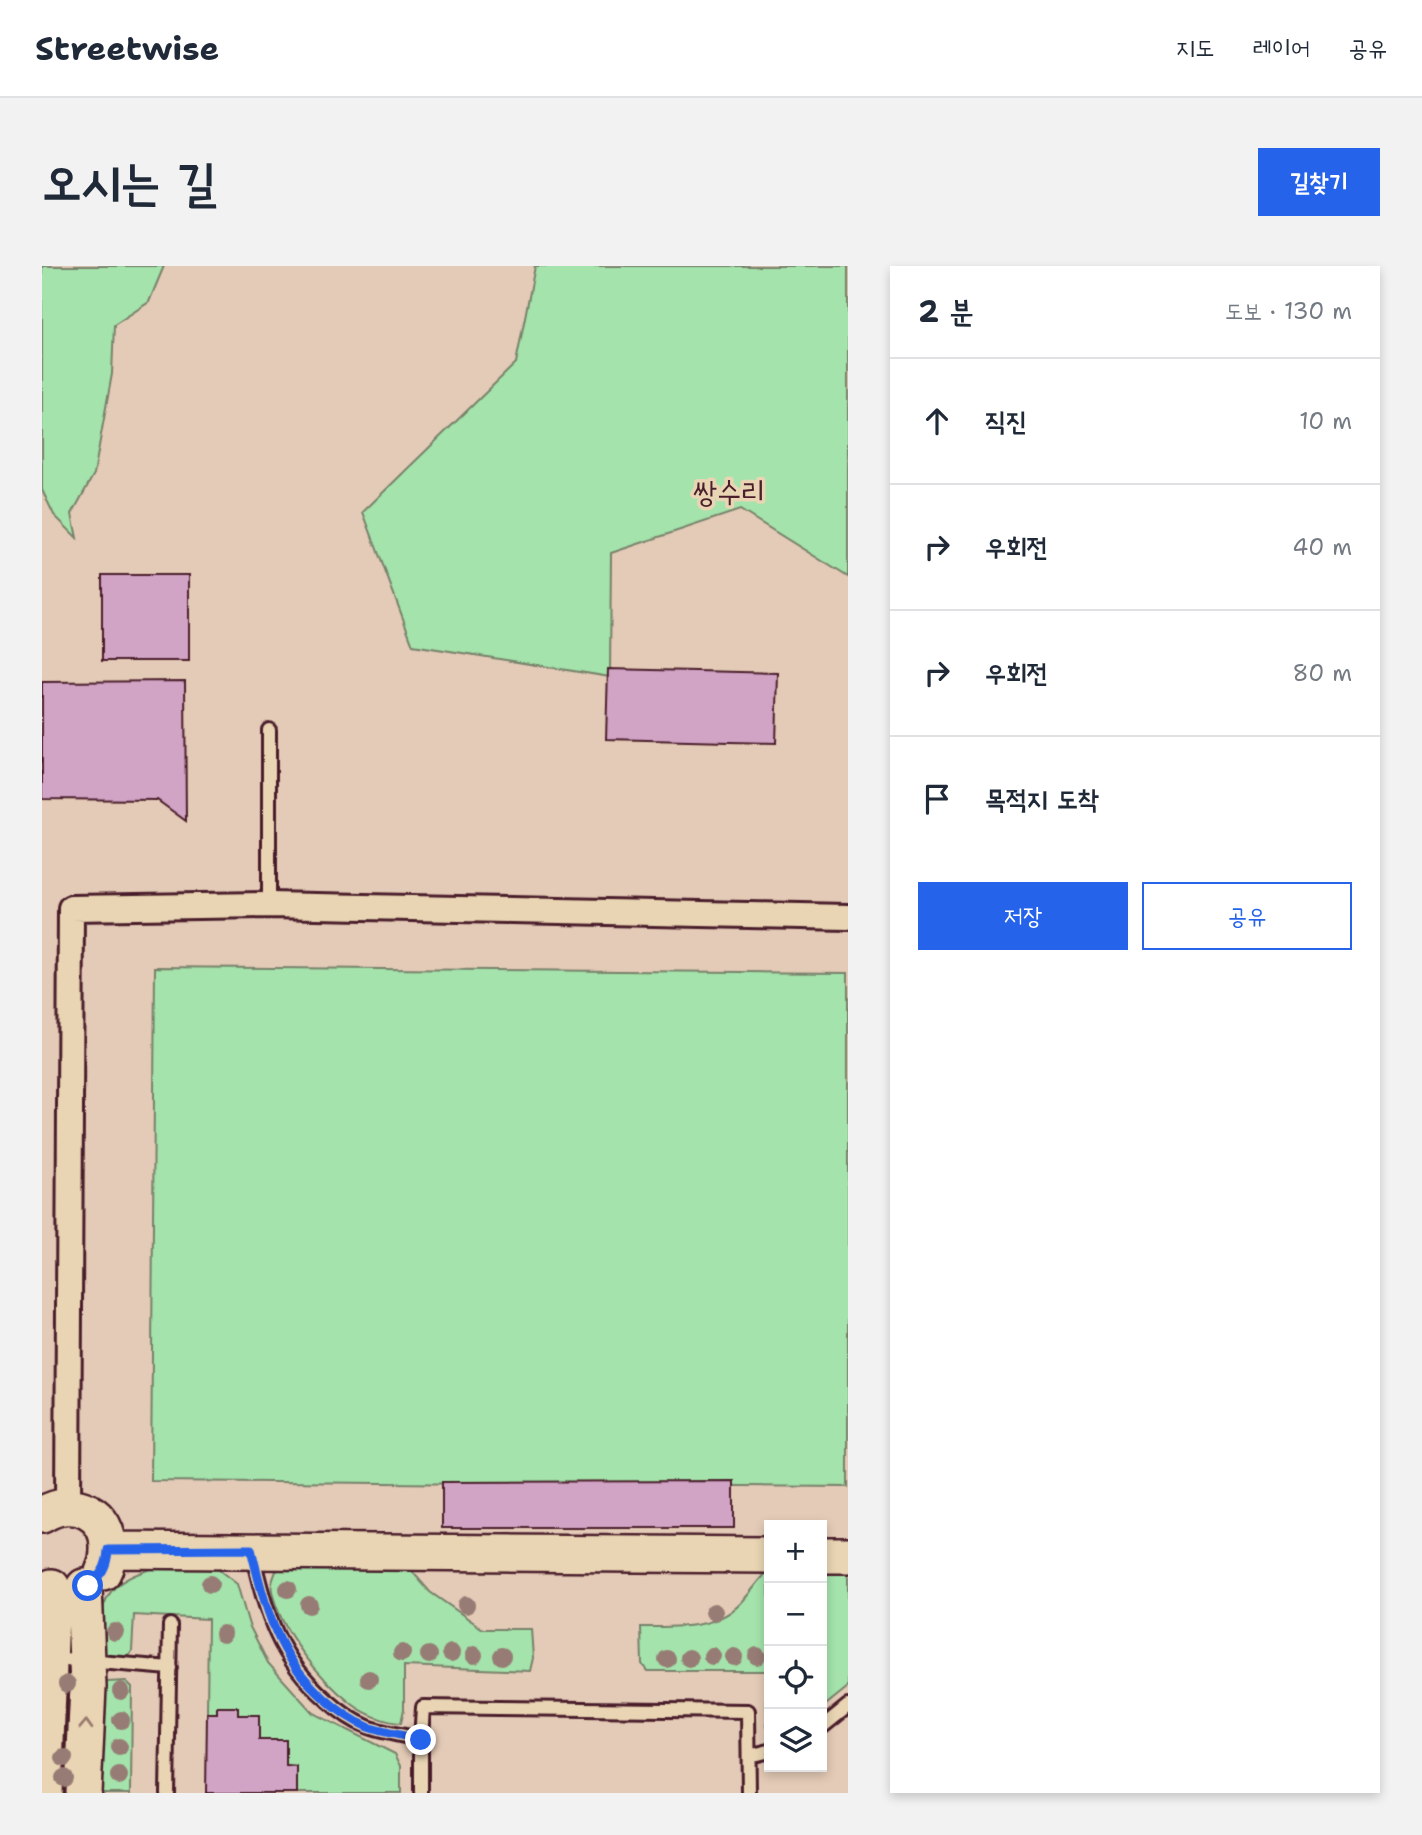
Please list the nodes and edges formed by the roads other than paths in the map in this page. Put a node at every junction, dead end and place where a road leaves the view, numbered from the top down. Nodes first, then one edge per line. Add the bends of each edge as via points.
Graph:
1 (269, 730) dead end
2 (269, 905) junction
3 (848, 917) edge
4 (55, 1511) edge
5 (251, 1549) junction
6 (108, 1550) junction
7 (764, 1555) edge
8 (827, 1555) edge
9 (848, 1555) edge
10 (59, 1585) edge
11 (170, 1625) dead end
12 (46, 1658) edge
13 (87, 1662) junction
14 (170, 1668) junction
15 (848, 1706) edge
16 (827, 1723) edge
17 (421, 1740) junction
18 (764, 1752) edge
19 (749, 1756) junction
20 (44, 1793) edge
21 (83, 1793) edge
22 (167, 1793) edge
23 (421, 1793) edge
24 (749, 1793) edge

1 - 2 lane
2 - 3 street
2 - 4 street via 71,908
4 - 6 street via 77,1507 91,1513 109,1536
5 - 6 street
5 - 7 street
5 - 17 lane via 265,1608 304,1681 338,1710 368,1727
6 - 10 street via 99,1577
8 - 9 street
10 - 12 street
10 - 13 street
11 - 14 lane
12 - 13 lane
12 - 20 street
13 - 14 lane
21 -> 13 street
14 - 22 lane
15 - 16 lane
17 - 19 lane via 423,1707 748,1711
17 - 23 lane
18 - 19 lane
19 - 24 lane

